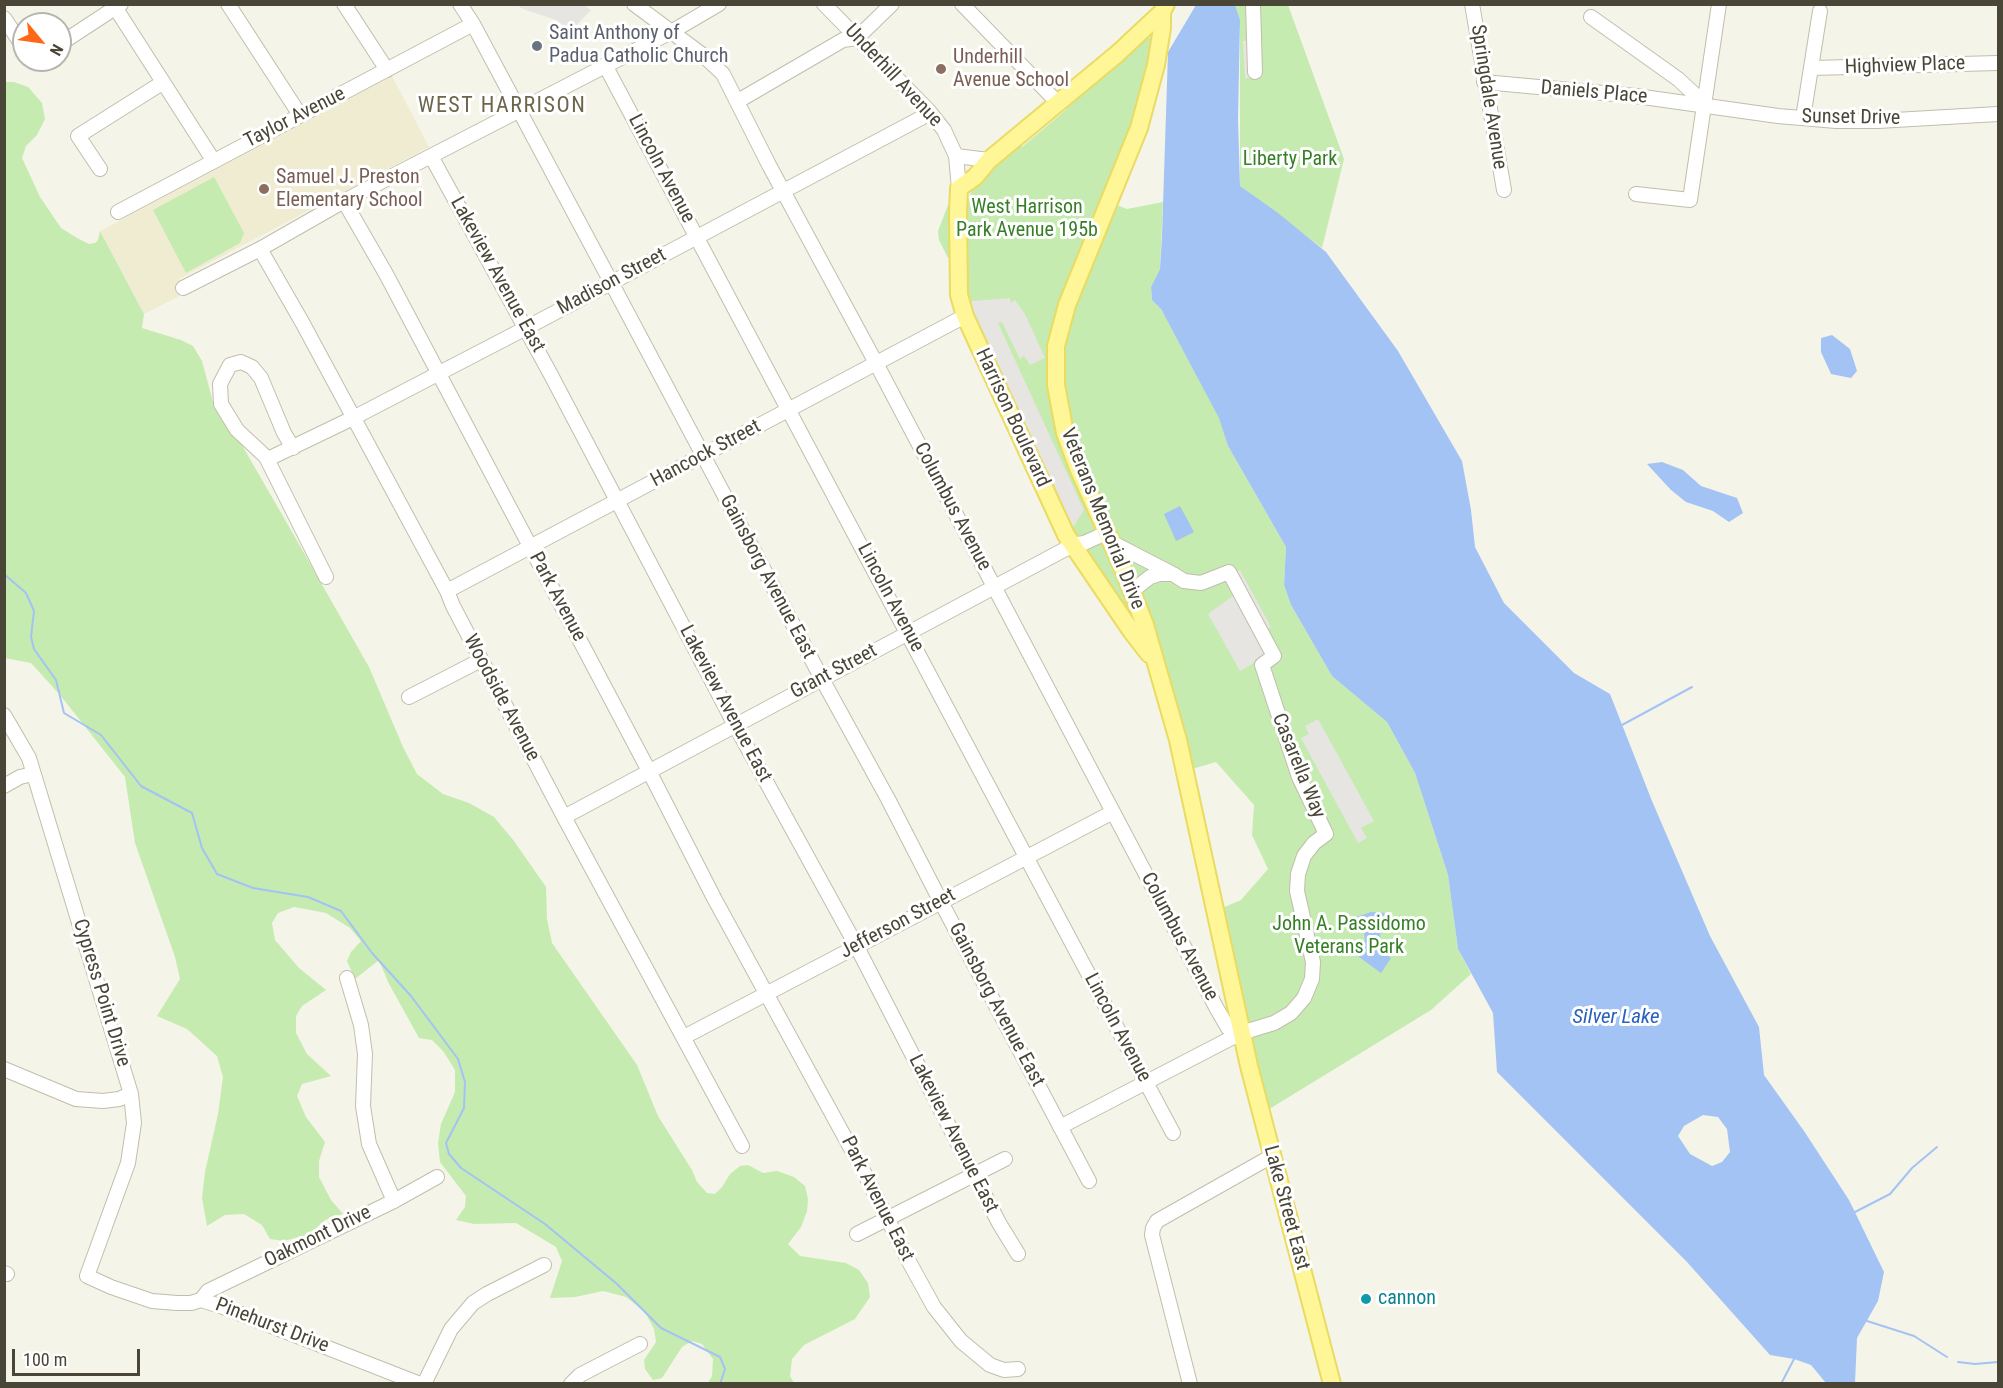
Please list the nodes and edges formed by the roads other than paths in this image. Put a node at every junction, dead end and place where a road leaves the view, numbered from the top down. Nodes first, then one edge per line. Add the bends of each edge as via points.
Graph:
1 (228, 4) edge
2 (344, 4) edge
3 (460, 4) edge
4 (634, 4) edge
5 (719, 4) edge
6 (824, 4) edge
7 (892, 4) edge
8 (1253, 4) edge
9 (1472, 4) edge
10 (1719, 4) edge
11 (116, 6) edge
12 (968, 7) edge
13 (1164, 8) edge
14 (1820, 11) dead end
15 (1591, 17) dead end
16 (473, 24) junction
17 (671, 32) junction
18 (72, 36) edge
19 (857, 38) junction
20 (1998, 63) edge
21 (605, 65) junction
22 (1812, 68) junction
23 (387, 70) junction
24 (1255, 72) dead end
25 (1484, 82) junction
26 (162, 83) junction
27 (738, 101) junction
28 (1058, 103) junction
29 (1705, 104) junction
30 (519, 111) junction
31 (929, 111) junction
32 (1998, 114) edge
33 (300, 115) junction
34 (1803, 118) junction
35 (431, 156) junction
36 (956, 156) junction
37 (213, 160) junction
38 (989, 160) junction
39 (100, 169) dead end
40 (959, 188) junction
41 (1504, 190) dead end
42 (783, 191) junction
43 (1636, 194) dead end
44 (344, 201) junction
45 (118, 212) dead end
46 (697, 237) junction
47 (260, 249) junction
48 (611, 282) junction
49 (183, 288) dead end
50 (964, 316) junction
51 (526, 328) junction
52 (876, 363) junction
53 (439, 373) junction
54 (789, 409) junction
55 (353, 418) junction
56 (293, 448) junction
57 (703, 455) junction
58 (268, 459) junction
59 (617, 501) junction
60 (1108, 538) junction
61 (1073, 545) junction
62 (530, 547) junction
63 (1173, 574) junction
64 (327, 577) dead end
65 (993, 587) junction
66 (447, 591) junction
67 (1132, 591) junction
68 (908, 633) junction
69 (481, 660) junction
70 (1155, 660) junction
71 (822, 679) junction
72 (410, 697) dead end
73 (4, 715) edge
74 (735, 725) junction
75 (649, 771) junction
76 (33, 774) junction
77 (4, 786) edge
78 (1113, 812) junction
79 (564, 816) junction
80 (1026, 856) junction
81 (941, 902) junction
82 (857, 947) junction
83 (347, 978) dead end
84 (767, 994) junction
85 (1242, 1032) junction
86 (684, 1037) junction
87 (4, 1069) edge
88 (1146, 1084) junction
89 (131, 1094) junction
90 (1060, 1127) junction
91 (1173, 1133) dead end
92 (742, 1146) dead end
93 (1272, 1156) junction
94 (1005, 1159) dead end
95 (974, 1174) junction
96 (437, 1177) dead end
97 (1089, 1181) dead end
98 (394, 1201) junction
99 (887, 1219) junction
100 (857, 1234) dead end
101 (1017, 1254) dead end
102 (544, 1265) dead end
103 (87, 1276) joint
104 (201, 1300) junction
105 (640, 1344) dead end
106 (1018, 1369) dead end
107 (422, 1383) edge
108 (571, 1383) edge
109 (1190, 1383) edge
110 (1332, 1383) edge

1 - 33 street
2 - 23 street
3 - 16 street, Gainsborg Avenue East
4 - 17 street, Columbus Avenue
5 - 17 street
6 - 19 street, Underhill Avenue
7 - 19 street
8 - 24 street
9 - 25 street, Springdale Avenue
10 - 29 street
11 - 18 street
11 - 26 street
12 - 28 street
13 - 28 main road
13 - 60 main road, Veterans Memorial Drive via 1146,104 1066,305 1056,346 1056,386 1065,433
14 - 22 street
15 - 29 street via 1678,79
16 - 23 street, Taylor Avenue
16 - 30 street, Gainsborg Avenue East
17 - 21 street
17 - 27 street, Columbus Avenue via 717,67
19 - 27 street via 843,40
19 - 31 street, Underhill Avenue
20 - 22 street, Highview Place
21 - 30 street
21 - 46 street, Lincoln Avenue
22 - 34 street
23 - 33 street, Taylor Avenue
25 - 29 street, Daniels Place
25 - 41 street, Springdale Avenue
26 - 37 street
26 - 39 street via 78,136
27 - 42 street, Columbus Avenue
28 - 38 main road
29 - 34 street, Sunset Drive
29 - 43 street via 1690,200
30 - 35 street
30 - 48 street, Gainsborg Avenue East
31 - 36 street, Underhill Avenue via 944,130
31 - 42 street, Madison Street
32 - 34 street, Sunset Drive via 1878,121
33 - 37 street, Taylor Avenue
35 - 44 street
35 - 51 street, Lakeview Avenue East
36 - 38 street
36 - 40 street, Underhill Avenue
37 - 45 street, Taylor Avenue
38 - 40 main road
40 - 50 main road, Harrison Boulevard via 959,294
42 - 46 street, Madison Street
42 - 52 street, Columbus Avenue
44 - 47 street
44 - 53 street, Park Avenue
46 - 48 street, Madison Street
46 - 54 street, Lincoln Avenue
47 - 49 street
47 - 55 street, Woodside Avenue
48 - 51 street, Madison Street
48 - 57 street, Gainsborg Avenue East
50 - 52 street, Hancock Street
50 - 61 main road, Harrison Boulevard
51 - 53 street, Madison Street
51 - 59 street, Lakeview Avenue East
52 - 54 street, Hancock Street
52 - 65 street, Columbus Avenue
53 - 55 street, Madison Street
53 - 62 street, Park Avenue
54 - 57 street, Hancock Street
54 - 68 street, Lincoln Avenue
55 - 56 street, Madison Street
55 - 66 street, Woodside Avenue
56 - 58 street, Madison Street
56 - 58 street via 261,378 241,362 230,365 220,384 221,404 237,430
57 - 59 street, Hancock Street
57 - 71 street, Gainsborg Avenue East
58 - 64 street
59 - 62 street, Hancock Street
59 - 74 street, Lakeview Avenue East
60 - 61 street, Grant Street
60 - 63 street
60 - 67 main road, Veterans Memorial Drive
61 - 65 street, Grant Street
61 - 70 main road, Harrison Boulevard
62 - 66 street, Hancock Street
62 - 75 street, Park Avenue
63 - 67 street via 1150,576
63 - 85 street, Casarella Way via 1201,584 1229,572 1274,656 1262,665 1299,777 1326,834 1304,856 1298,874 1297,891 1313,962 1312,979 1304,998 1291,1013 1274,1023
65 - 68 street, Grant Street
65 - 78 street, Columbus Avenue
66 - 69 street, Woodside Avenue
67 - 70 main road, Veterans Memorial Drive
68 - 71 street, Grant Street
68 - 80 street, Lincoln Avenue
69 - 72 street
69 - 79 street, Woodside Avenue
70 - 85 main road, Veterans Memorial Drive via 1178,740
71 - 74 street, Grant Street
71 - 81 street, Gainsborg Avenue East
73 - 76 street, Cypress Point Drive via 29,758
74 - 75 street, Grant Street
74 - 82 street, Lakeview Avenue East
75 - 79 street, Grant Street
75 - 84 street, Park Avenue
76 - 77 street
76 - 89 street, Cypress Point Drive
78 - 80 street, Jefferson Street
78 - 85 street, Columbus Avenue via 1228,1028
79 - 86 street, Woodside Avenue
80 - 81 street, Jefferson Street
80 - 88 street, Lincoln Avenue
81 - 82 street, Jefferson Street
81 - 90 street, Gainsborg Avenue East
82 - 84 street, Jefferson Street
82 - 95 street, Lakeview Avenue East
83 - 98 street via 362,1025 363,1106 369,1144
84 - 86 street, Jefferson Street
84 - 99 street, Park Avenue East
85 - 88 street, Casarella Way
85 - 93 main road, Lake Street East
86 - 92 street, Woodside Avenue
87 - 89 street via 76,1098 103,1101
88 - 90 street, Casarella Way
88 - 91 street, Lincoln Avenue
89 - 103 street, Cypress Point Drive via 134,1124 128,1163
90 - 97 street, Gainsborg Avenue East
93 - 109 street via 1157,1221 1153,1228
93 - 110 main road, Lake Street East
94 - 95 street
95 - 99 street
95 - 101 street, Lakeview Avenue East
96 - 98 street, Oakmont Drive
98 - 104 street, Oakmont Drive via 208,1291
99 - 100 street
99 - 106 street, Park Avenue East via 934,1307 952,1332 990,1365
102 - 107 street via 473,1303 451,1329
103 - 104 street, Pinehurst Drive via 152,1301 177,1304
104 - 107 street, Pinehurst Drive
105 - 108 street

